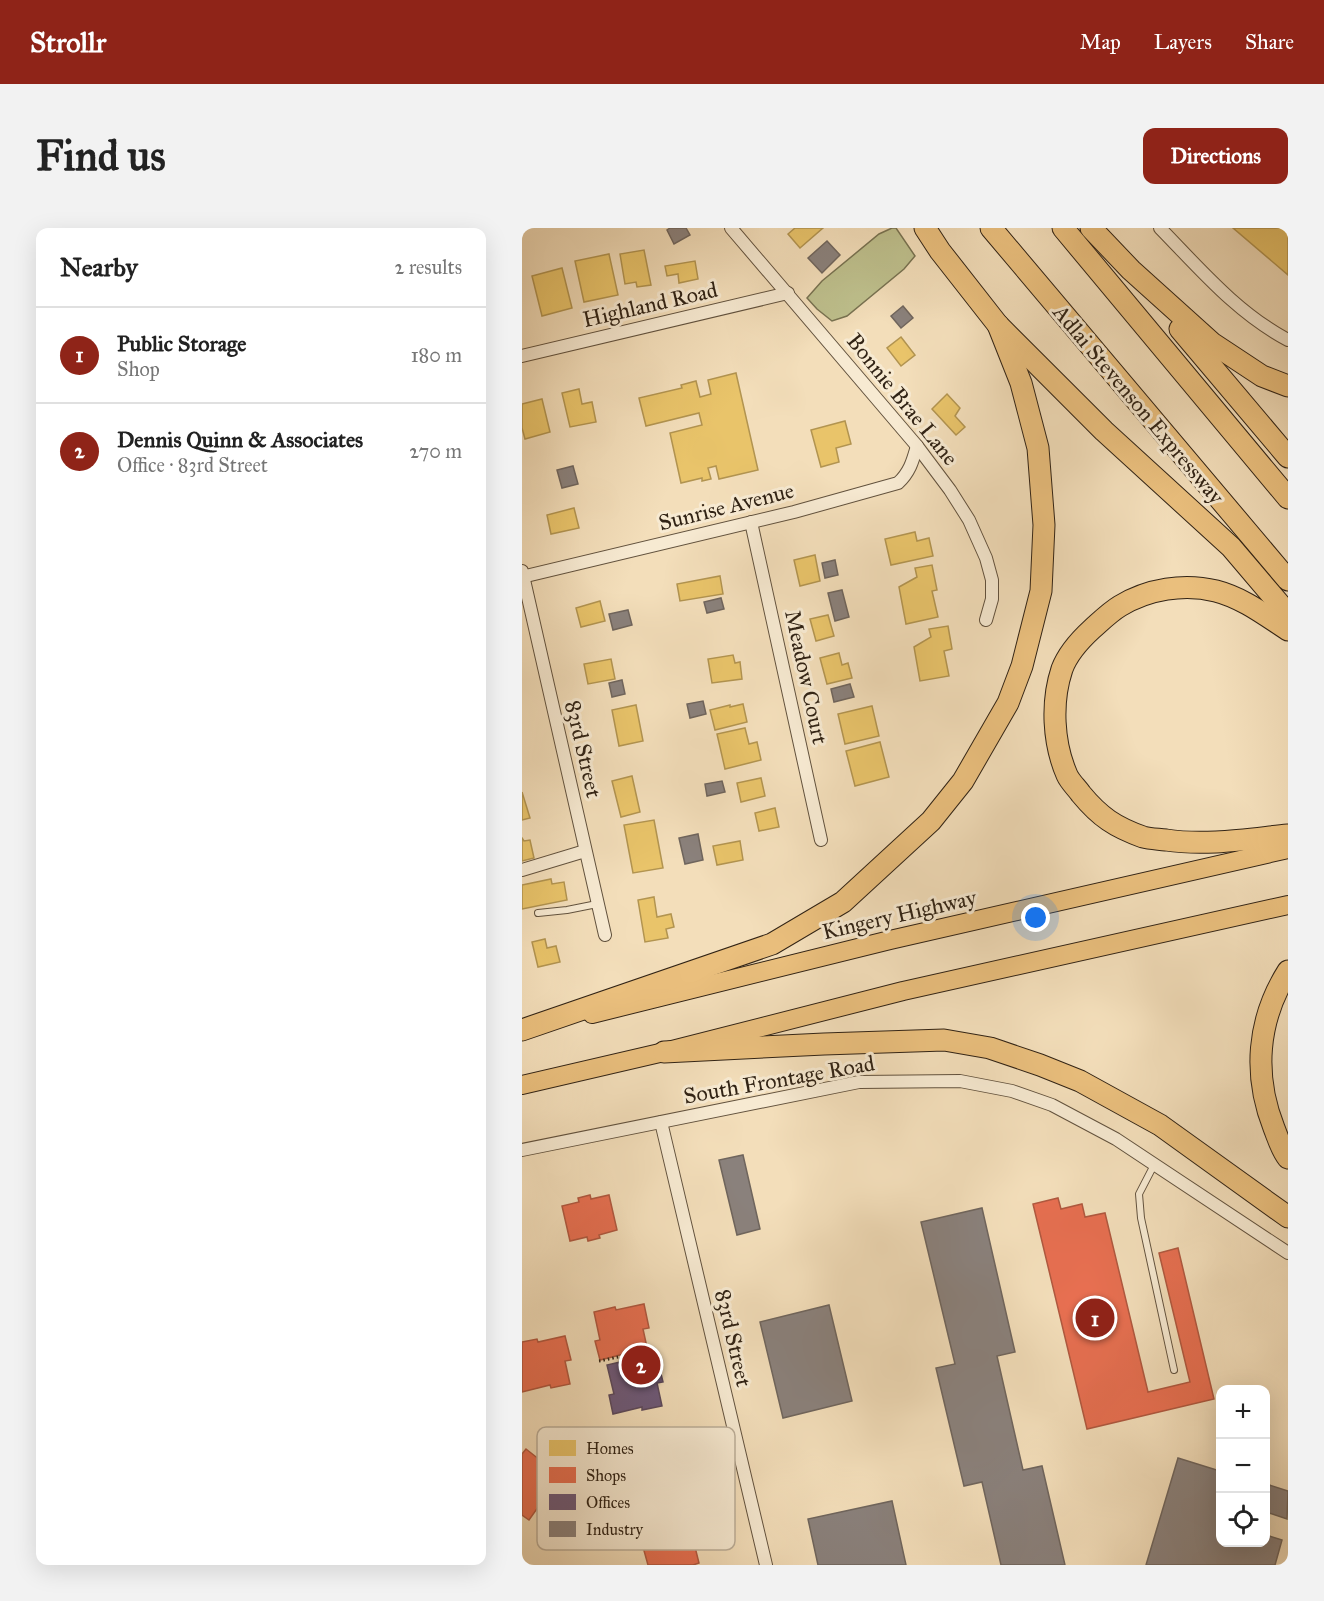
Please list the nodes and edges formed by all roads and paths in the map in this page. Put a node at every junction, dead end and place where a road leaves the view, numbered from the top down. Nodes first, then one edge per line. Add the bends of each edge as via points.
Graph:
1 (731, 228) edge
2 (925, 228) edge
3 (991, 228) edge
4 (1063, 228) edge
5 (1091, 228) edge
6 (1160, 228) edge
7 (1131, 270) junction
8 (788, 293) junction
9 (998, 324) junction
10 (1288, 340) edge
11 (522, 356) edge
12 (1288, 386) edge
13 (917, 446) junction
14 (1288, 457) edge
15 (1288, 498) edge
16 (751, 522) junction
17 (522, 575) edge
18 (1288, 580) edge
19 (1288, 614) edge
20 (986, 620) dead end
21 (1288, 630) edge
22 (1288, 835) edge
23 (821, 840) dead end
24 (1288, 849) edge
25 (585, 851) junction
26 (522, 870) edge
27 (597, 904) junction
28 (1288, 905) edge
29 (538, 914) dead end
30 (605, 935) dead end
31 (1288, 971) edge
32 (522, 1031) edge
33 (664, 1052) junction
34 (522, 1085) edge
35 (661, 1122) junction
36 (522, 1150) edge
37 (1288, 1158) edge
38 (1154, 1164) junction
39 (1288, 1217) edge
40 (1288, 1253) edge
41 (599, 1361) dead end
42 (639, 1362) dead end
43 (1174, 1370) dead end
44 (733, 1427) edge
45 (735, 1434) edge
46 (766, 1565) edge

1 - 8 street, Bonnie Brae Lane
2 - 9 highway
3 - 18 highway, Adlai Stevenson Expressway
4 - 15 highway
5 - 7 highway
6 - 10 street via 1245,312
7 - 12 highway via 1212,343 1262,376
7 - 14 highway
8 - 11 street, Highland Road
8 - 13 street, Bonnie Brae Lane
9 - 19 highway via 1104,431 1231,547
9 - 32 highway via 1021,383 1038,448 1044,525 1041,591 1008,703 963,781 931,821 843,902 772,944
13 - 16 street, Sunrise Avenue via 906,476 898,483
13 - 20 street, Bonnie Brae Lane via 969,520 986,558 992,599
16 - 17 street, Sunrise Avenue
16 - 23 street, Meadow Court
17 - 25 street, 83rd Street
21 - 22 highway via 1246,602 1216,591 1167,588 1143,594 1119,606 1079,641 1063,667 1055,714 1058,745 1068,777 1098,813 1114,825 1145,838 1178,842 1245,841
24 - 32 main road, Kingery Highway via 890,940
25 - 26 street
25 - 27 street, 83rd Street
27 - 29 lane
27 - 30 street, 83rd Street
28 - 33 main road via 903,991
31 - 37 highway via 1266,1017 1260,1050 1262,1087 1271,1122
33 - 34 main road
33 - 39 highway via 944,1040 990,1048 1080,1081 1160,1125
35 - 36 street, South Frontage Road
35 - 38 street, South Frontage Road via 859,1082 960,1080 1012,1091 1052,1105
35 - 44 street, 83rd Street
38 - 40 street, South Frontage Road
38 - 43 lane via 1139,1194 1141,1218
41 - 42 path via 628,1354
45 - 46 street, 83rd Street

